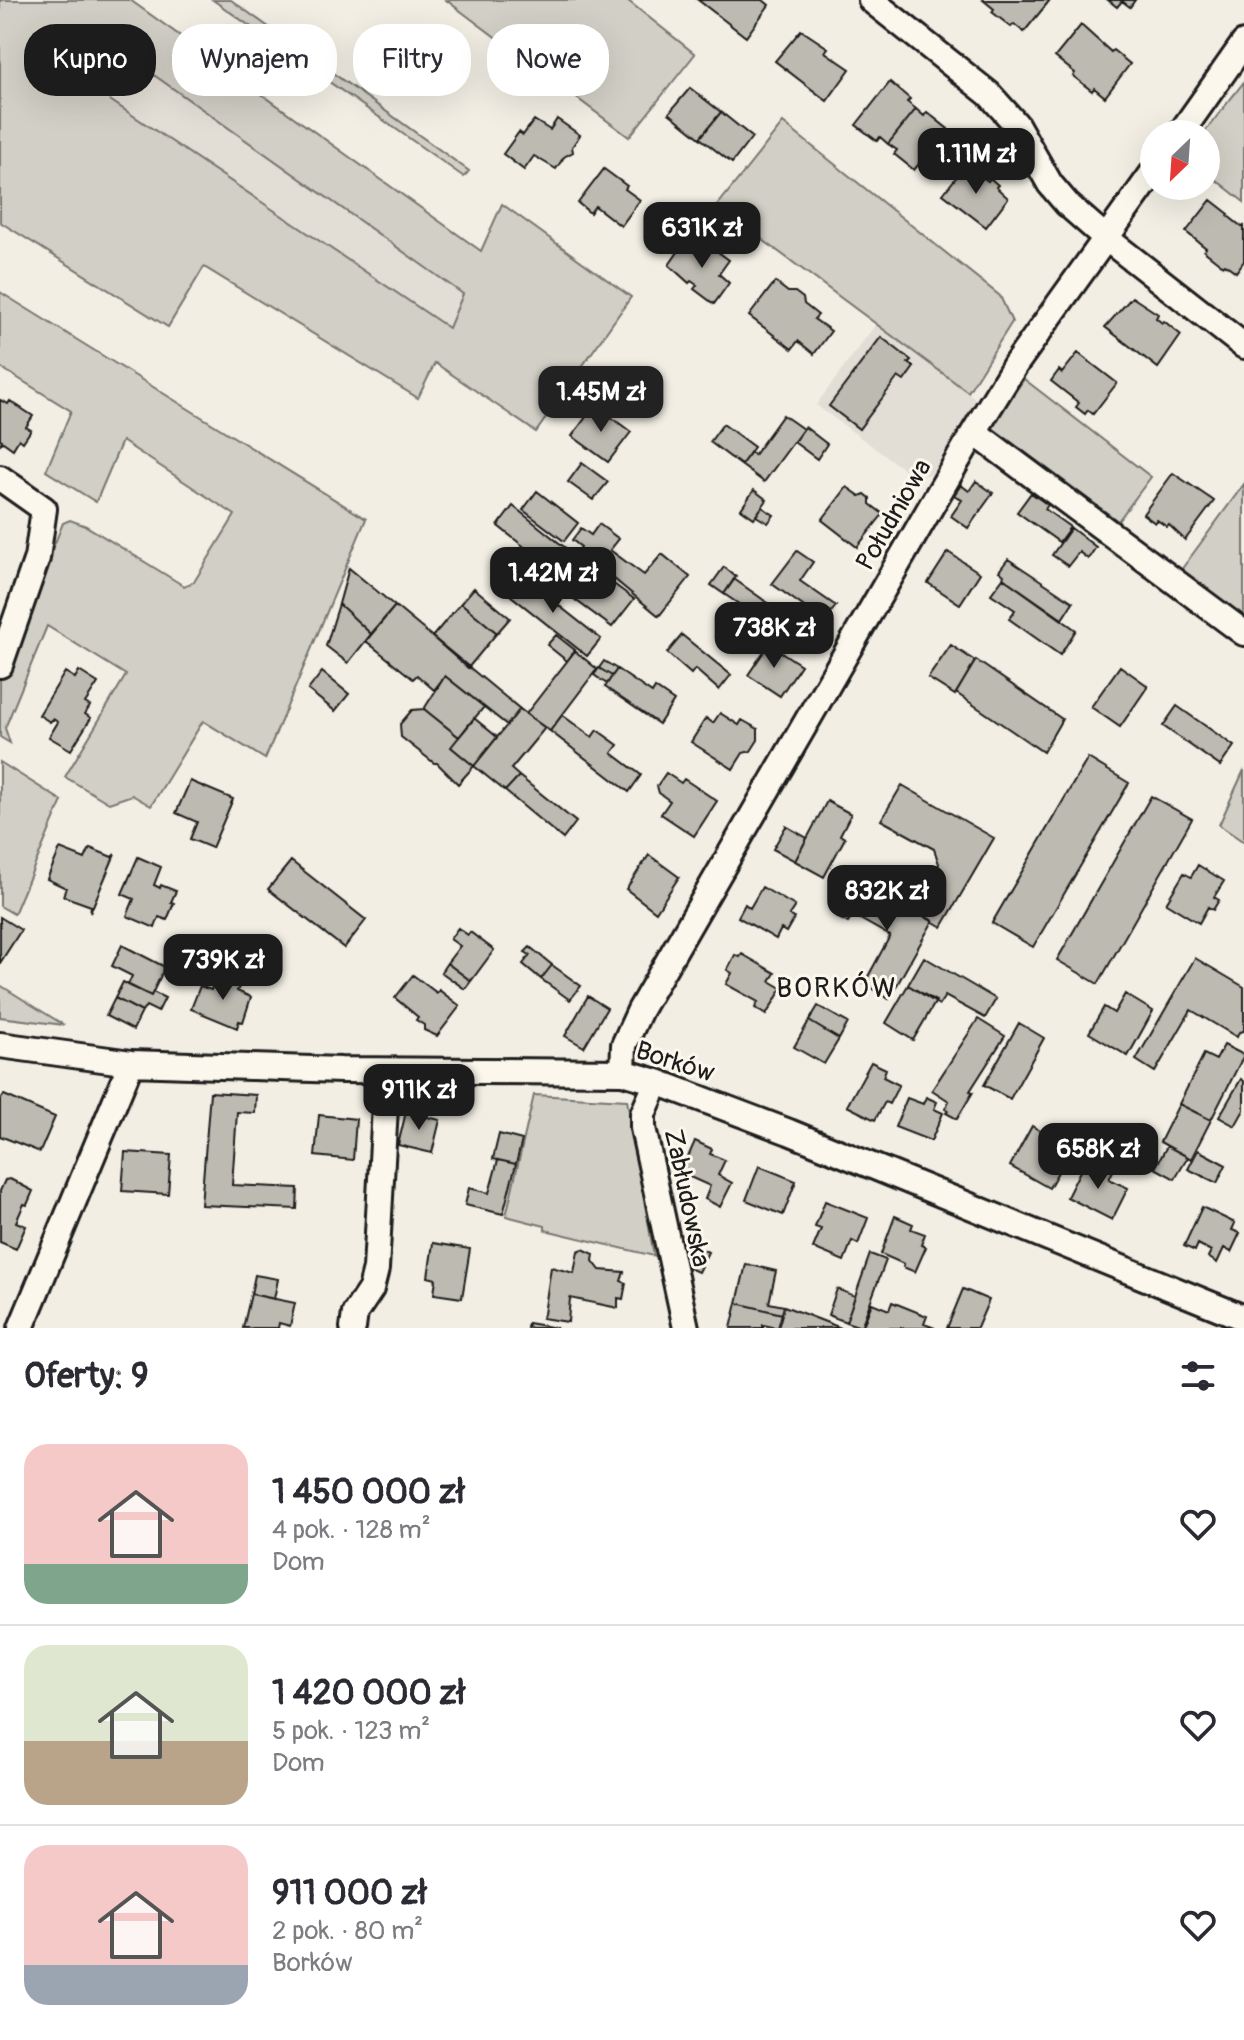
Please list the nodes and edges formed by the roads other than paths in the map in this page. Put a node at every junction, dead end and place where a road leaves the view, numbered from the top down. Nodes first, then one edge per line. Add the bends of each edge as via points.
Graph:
1 (871, 0) edge
2 (1244, 43) edge
3 (1190, 120) edge
4 (1140, 191) edge
5 (1107, 239) junction
6 (1244, 346) edge
7 (974, 432) junction
8 (0, 478) edge
9 (1244, 633) edge
10 (0, 665) edge
11 (0, 1045) edge
12 (131, 1063) junction
13 (387, 1071) junction
14 (623, 1072) junction
15 (657, 1082) junction
16 (1244, 1318) edge
17 (21, 1328) edge
18 (353, 1328) edge
19 (686, 1328) edge

1 - 5 street via 1005,110 1050,184
2 - 3 street
4 - 5 street, Południowa
5 - 6 street
5 - 7 street, Południowa via 1015,365
7 - 9 street
7 - 14 street, Południowa via 640,1010 624,1045
8 - 10 street via 44,509 37,558
11 - 12 street, Borków
12 - 13 street, Borków
12 - 17 street
13 - 14 street, Borków
13 - 18 street via 376,1269
14 - 15 street, Borków
15 - 16 street, Borków
15 - 19 street, Zabłudowska via 643,1114 643,1128

